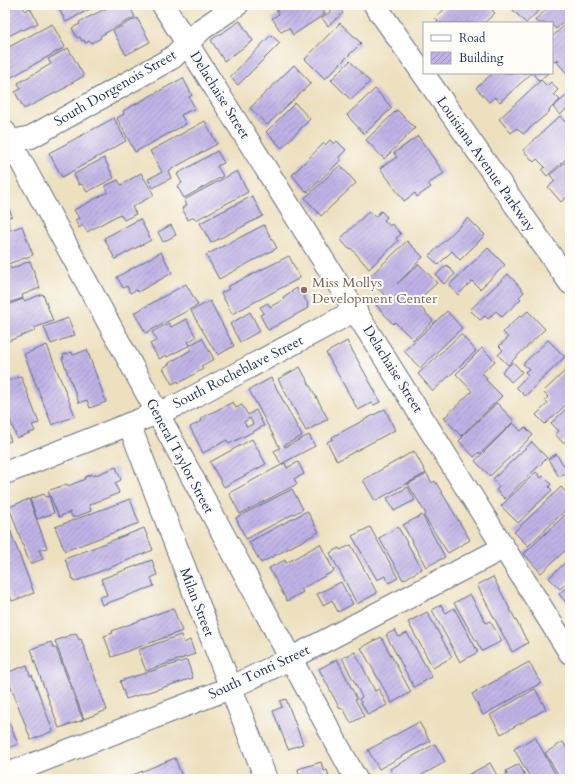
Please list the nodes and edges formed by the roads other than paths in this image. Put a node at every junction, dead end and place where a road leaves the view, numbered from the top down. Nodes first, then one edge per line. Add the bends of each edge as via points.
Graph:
1 (163, 5) edge
2 (237, 5) edge
3 (375, 5) edge
4 (188, 43) junction
5 (423, 73) edge
6 (423, 74) edge
7 (7, 139) edge
8 (570, 283) edge
9 (356, 310) junction
10 (156, 413) junction
11 (129, 424) junction
12 (5, 473) edge
13 (503, 548) junction
14 (570, 653) edge
15 (290, 659) junction
16 (230, 688) junction
17 (5, 776) edge
18 (266, 779) edge
19 (356, 779) edge

1 - 4 street, Delachaise Street
2 - 4 street, South Dorgenois Street via 202,29
3 - 5 street, Louisiana Avenue Parkway
4 - 7 street, South Dorgenois Street via 172,58 31,137
4 - 9 street, Delachaise Street
6 - 8 street, Louisiana Avenue Parkway
7 - 10 street, General Taylor Street
9 - 10 street, South Rocheblave Street via 180,404
9 - 13 street, Delachaise Street
10 - 11 street, South Rocheblave Street
10 - 15 street, General Taylor Street
11 - 12 street, South Rocheblave Street
11 - 16 street, Milan Street
13 - 14 street, Delachaise Street
13 - 15 street, South Tonti Street
15 - 16 street, South Tonti Street
15 - 19 street, General Taylor Street
16 - 17 street, South Tonti Street
16 - 18 street, Milan Street

